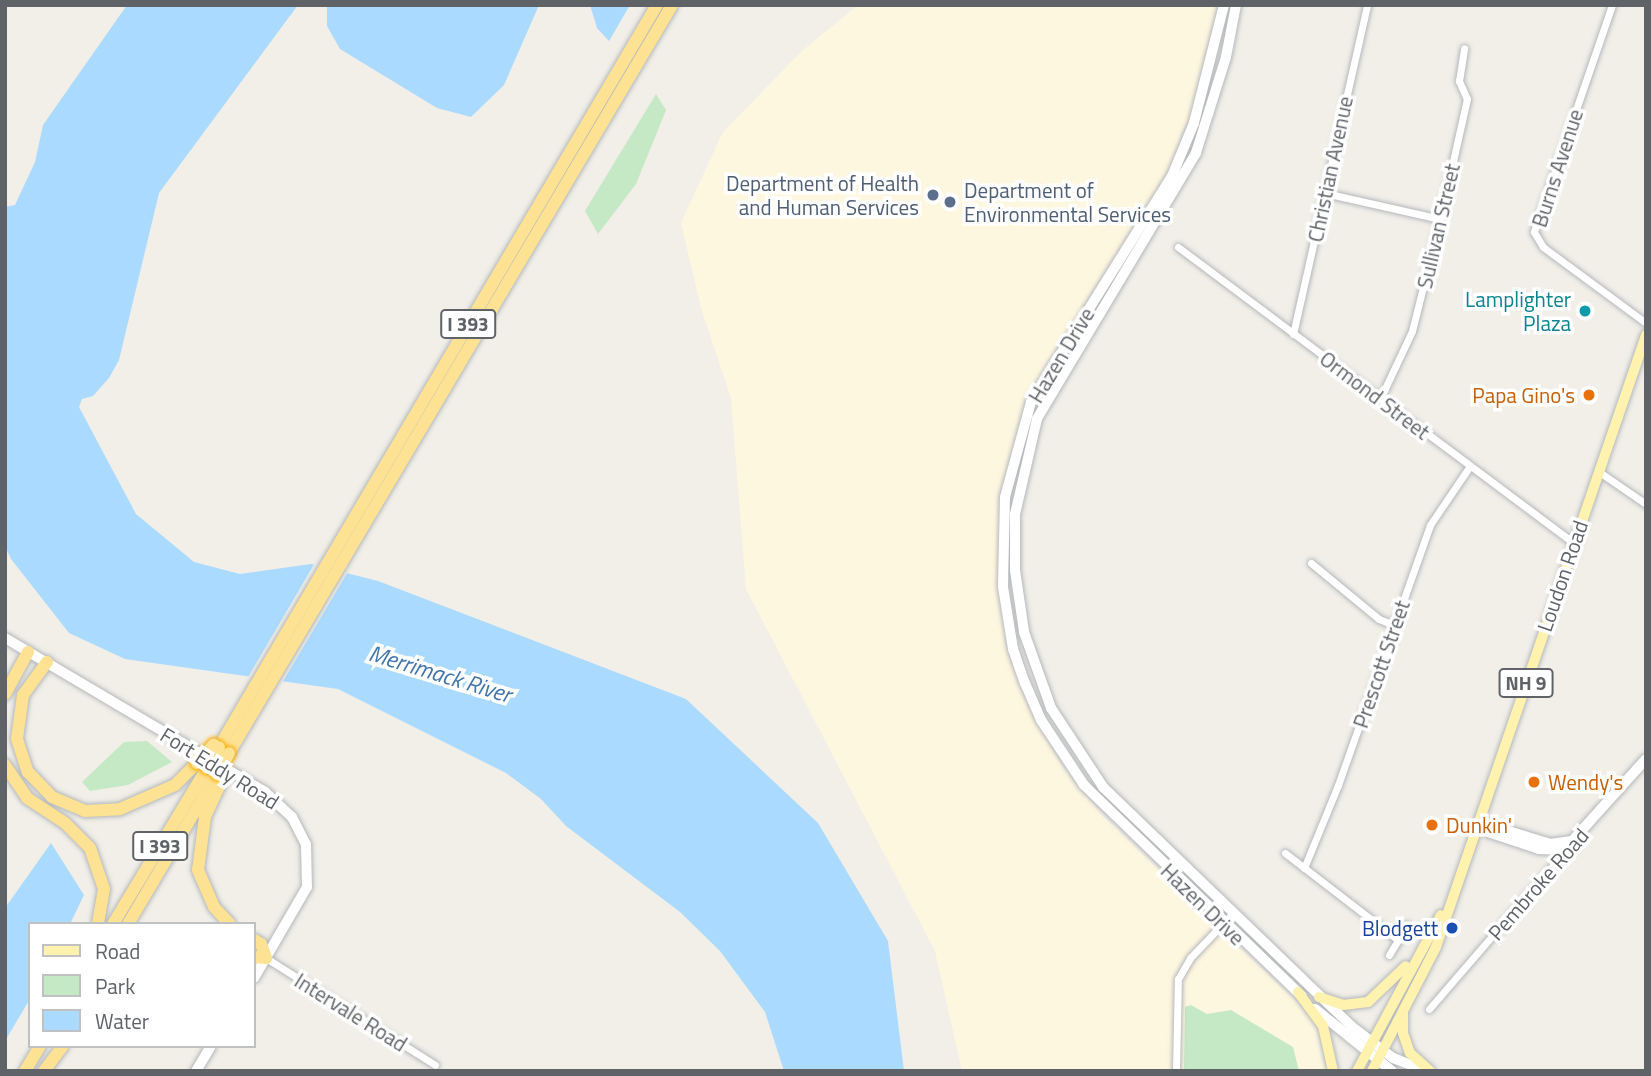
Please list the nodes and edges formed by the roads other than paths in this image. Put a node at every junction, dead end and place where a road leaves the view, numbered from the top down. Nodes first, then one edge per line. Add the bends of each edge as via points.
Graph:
1 (657, 5) edge
2 (672, 5) edge
3 (1224, 5) edge
4 (1236, 5) edge
5 (1367, 5) edge
6 (1612, 5) edge
7 (1464, 48) dead end
8 (1325, 194) junction
9 (1440, 219) junction
10 (1178, 247) dead end
11 (1646, 323) edge
12 (1293, 334) junction
13 (1646, 335) edge
14 (1380, 399) junction
15 (1471, 466) junction
16 (1598, 471) junction
17 (1646, 505) edge
18 (1573, 543) junction
19 (1311, 563) dead end
20 (1394, 625) junction
21 (5, 638) edge
22 (28, 652) junction
23 (47, 662) junction
24 (5, 694) edge
25 (224, 750) junction
26 (1646, 759) edge
27 (5, 765) edge
28 (211, 771) junction
29 (1478, 822) junction
30 (1576, 839) junction
31 (1285, 853) dead end
32 (1304, 868) junction
33 (1451, 898) junction
34 (1232, 914) junction
35 (98, 922) edge
36 (114, 922) edge
37 (129, 922) edge
38 (228, 922) edge
39 (1224, 923) junction
40 (1407, 925) dead end
41 (1398, 940) junction
42 (256, 941) edge
43 (1421, 948) junction
44 (1389, 956) dead end
45 (260, 958) edge
46 (1298, 992) junction
47 (1319, 997) junction
48 (1429, 1009) dead end
49 (1404, 1011) junction
50 (1372, 1042) junction
51 (37, 1048) edge
52 (56, 1048) edge
53 (61, 1048) edge
54 (210, 1048) edge
55 (1367, 1054) junction
56 (1377, 1060) edge
57 (435, 1065) dead end
58 (24, 1071) edge
59 (44, 1071) edge
60 (196, 1071) edge
61 (1176, 1071) edge
62 (1334, 1071) edge
63 (1357, 1071) edge
64 (1392, 1071) edge
65 (1429, 1071) edge

1 - 25 highway, I 393 via 248,696
2 - 25 highway, I 393 via 263,700
3 - 39 street, Hazen Drive via 1194,123 1172,176 1139,236 1031,402 1006,497 1002,560 1013,649 1041,720 1097,801
4 - 34 street, Hazen Drive via 1196,153 1158,222 1041,407 1019,484 1014,534 1024,632 1034,666 1067,736 1103,787
5 - 8 street, Christian Avenue
6 - 11 street, Burns Avenue via 1534,232 1543,247
7 - 9 street, Sullivan Street via 1459,81 1467,99
8 - 9 street
8 - 12 street, Christian Avenue
9 - 14 street, Sullivan Street via 1412,331
10 - 12 street, Ormond Street
12 - 14 street, Ormond Street
13 - 16 main road, Loudon Road / NH 9
14 - 15 street, Ormond Street
15 - 18 street, Ormond Street
15 - 20 street, Prescott Street via 1430,525
16 - 17 street
16 - 18 main road, Loudon Road / NH 9
18 - 29 main road, Loudon Road / NH 9
19 - 20 street via 1379,619
20 - 32 street, Prescott Street
21 - 22 street, Fort Eddy Road
22 - 23 street, Fort Eddy Road
22 - 24 highway
23 - 28 highway via 23,695 16,738 28,772 52,797 85,811 120,810
23 - 45 street, Fort Eddy Road via 265,792 292,817 306,844 307,887
25 - 28 highway, I 393, bridge
25 - 28 highway
26 - 30 street, Pembroke Road
27 - 35 highway via 27,798 65,823 90,848 104,889
28 - 36 highway, I 393
28 - 37 highway, I 393
28 - 38 highway via 198,870 214,907
29 - 30 street via 1488,832 1547,851 1564,850
29 - 33 main road, Loudon Road / NH 9
30 - 48 street, Pembroke Road
31 - 32 street
32 - 41 street
33 - 43 main road, Loudon Road / NH 9
33 - 49 main road, Loudon Road / NH 9 via 1436,947
34 - 39 street
34 - 47 street, Hazen Drive
39 - 46 street, Hazen Drive
39 - 61 street via 1190,958 1178,979
40 - 41 street
41 - 44 street
42 - 45 highway via 261,944
43 - 47 main road via 1388,988 1368,1002 1343,1005
43 - 50 main road, Loudon Road / NH 9
45 - 57 street, Intervale Road
46 - 55 street, Hazen Drive
46 - 62 main road via 1323,1026
47 - 50 street, Hazen Drive
49 - 56 main road, Loudon Road / NH 9
49 - 65 main road via 1403,1033 1410,1053
50 - 55 main road, Loudon Road / NH 9
50 - 56 street, Hazen Drive
51 - 58 highway
52 - 59 highway
53 - 59 highway
54 - 60 street
55 - 56 street, Hazen Drive
55 - 63 main road, Loudon Road / NH 9
56 - 64 street
56 - 65 street

